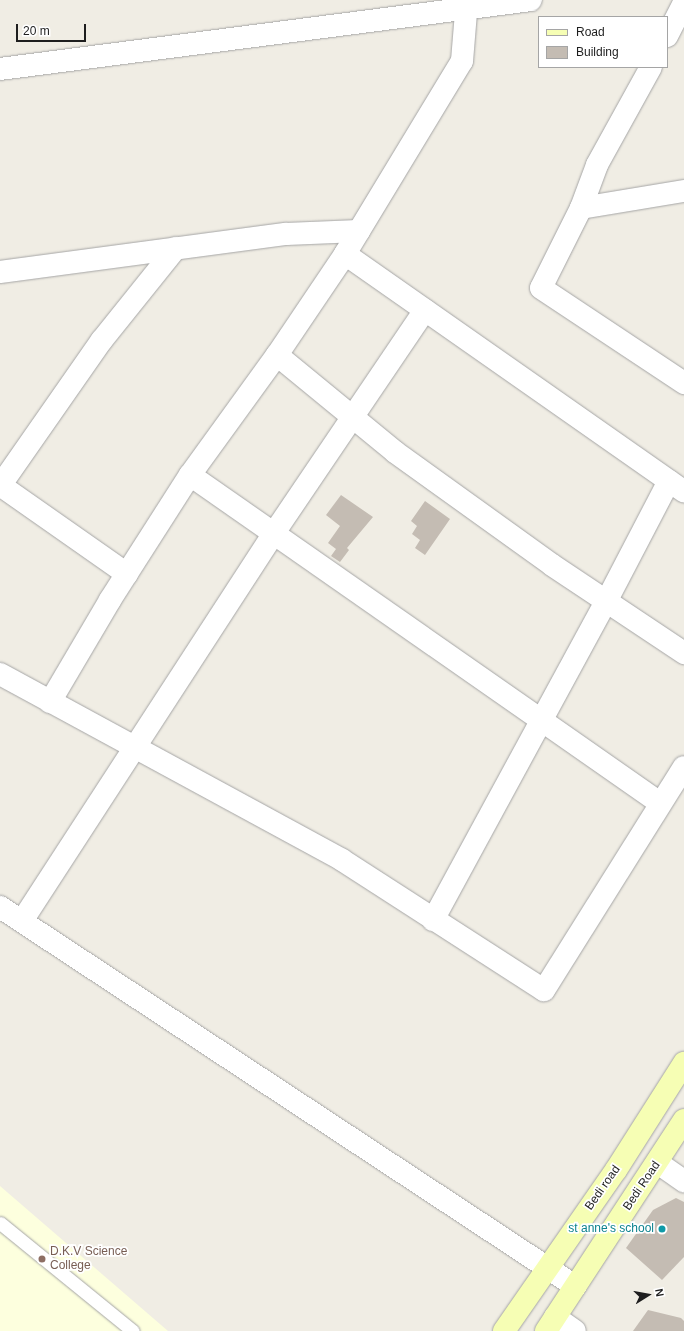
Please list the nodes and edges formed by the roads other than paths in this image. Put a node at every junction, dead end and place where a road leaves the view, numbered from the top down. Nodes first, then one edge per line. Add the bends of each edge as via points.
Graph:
1 (531, 0) edge
2 (684, 3) edge
3 (468, 4) edge
4 (668, 34) edge
5 (650, 68) edge
6 (0, 69) edge
7 (684, 191) edge
8 (581, 208) junction
9 (359, 231) junction
10 (176, 248) junction
11 (345, 254) junction
12 (0, 272) edge
13 (425, 310) junction
14 (277, 355) junction
15 (684, 382) edge
16 (352, 418) junction
17 (190, 475) junction
18 (0, 486) edge
19 (676, 486) edge
20 (274, 533) junction
21 (127, 574) junction
22 (607, 600) junction
23 (684, 653) edge
24 (0, 674) edge
25 (50, 702) junction
26 (542, 720) junction
27 (134, 748) junction
28 (684, 767) edge
29 (660, 803) junction
30 (0, 907) edge
31 (433, 920) junction
32 (22, 921) junction
33 (684, 1063) edge
34 (684, 1120) edge
35 (658, 1163) junction
36 (684, 1181) edge
37 (0, 1223) edge
38 (546, 1267) junction
39 (575, 1286) junction
40 (550, 1324) edge
41 (133, 1331) edge
42 (504, 1331) edge
43 (575, 1331) edge

1 - 3 street
2 - 4 street
3 - 6 street
3 - 9 street via 462,61
5 - 8 street via 597,165
7 - 8 street
8 - 15 street via 541,288
9 - 10 street via 286,234
9 - 11 street
10 - 12 street
10 - 18 street via 102,340
11 - 13 street
11 - 14 street
13 - 16 street
13 - 19 street
14 - 16 street
14 - 17 street
16 - 20 street
16 - 22 street via 552,565
17 - 20 street
17 - 21 street
18 - 21 street
19 - 22 street
20 - 26 street
20 - 27 street
21 - 25 street
22 - 23 street
22 - 26 street
24 - 25 street
25 - 27 street
26 - 29 street
26 - 31 street
27 - 31 street via 342,860
27 - 32 street
28 - 29 street
29 - 31 street via 544,990
30 - 32 street
32 - 38 street
33 - 38 main road, Bedi road via 616,1170
34 - 35 main road, Bedi Road
35 - 36 street
35 - 39 main road, Bedi Road
37 - 41 lane
38 - 39 street
38 - 42 main road, Bedi road
39 - 40 main road, Bedi Road
40 - 43 street

